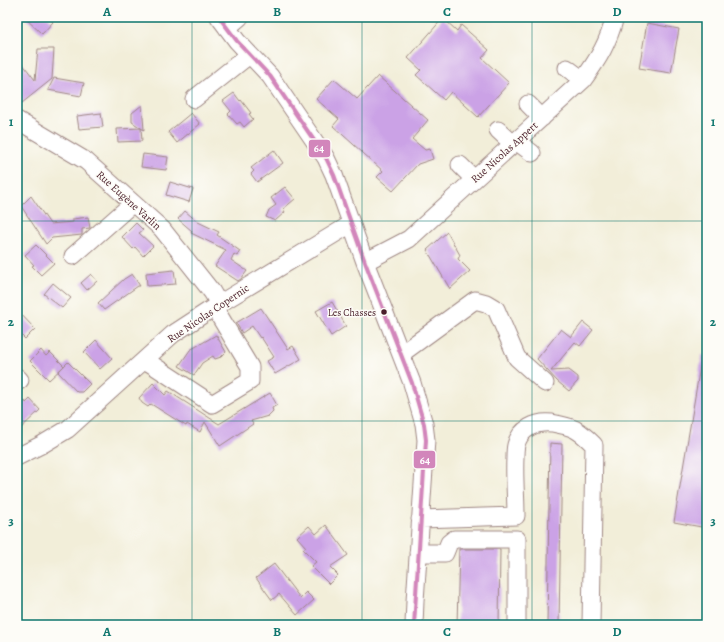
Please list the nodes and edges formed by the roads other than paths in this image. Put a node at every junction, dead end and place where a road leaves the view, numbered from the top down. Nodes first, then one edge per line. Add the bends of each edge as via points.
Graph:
1 (240, 17) edge
2 (615, 17) edge
3 (223, 22) edge
4 (249, 55) junction
5 (567, 68) dead end
6 (584, 80) junction
7 (194, 99) dead end
8 (528, 104) dead end
9 (542, 118) junction
10 (17, 120) edge
11 (498, 130) dead end
12 (514, 143) junction
13 (532, 153) dead end
14 (460, 165) dead end
15 (474, 180) junction
16 (133, 204) junction
17 (351, 224) junction
18 (73, 256) dead end
19 (364, 262) junction
20 (216, 305) junction
21 (401, 354) junction
22 (145, 360) junction
23 (17, 377) edge
24 (17, 382) edge
25 (545, 384) dead end
26 (17, 457) edge
27 (420, 519) junction
28 (418, 553) junction
29 (414, 625) edge
30 (516, 625) edge
31 (591, 625) edge

1 - 3 street
2 - 6 street, Rue Nicolas Appert via 605,47
3 - 4 street
4 - 7 street
4 - 17 street via 270,76 326,158
5 - 6 street
6 - 9 street, Rue Nicolas Appert
8 - 9 street
9 - 12 street, Rue Nicolas Appert
10 - 16 street, Rue Eugène Varlin via 86,161
11 - 12 street
12 - 13 street
12 - 15 street, Rue Nicolas Appert
14 - 15 street
15 - 19 street, Rue Nicolas Appert via 409,239
16 - 18 street
16 - 20 street, Rue Eugène Varlin via 162,229 212,292
17 - 19 street
17 - 20 street, Rue Nicolas Copernic
19 - 21 street
20 - 22 street, Rue Nicolas Copernic via 173,334
20 - 22 street, Rue Eugène Varlin via 250,367 250,381 212,404
21 - 25 street via 475,300 486,302 496,309 517,358
21 - 27 street via 418,401 426,440
22 - 26 street, Rue Nicolas Copernic via 68,429
23 - 24 street via 20,380
27 - 28 street
27 - 31 street via 516,516 516,446 521,434 531,425 548,423 569,426 581,432 594,445
28 - 29 street
28 - 30 street via 445,553 449,543 454,539 517,539

